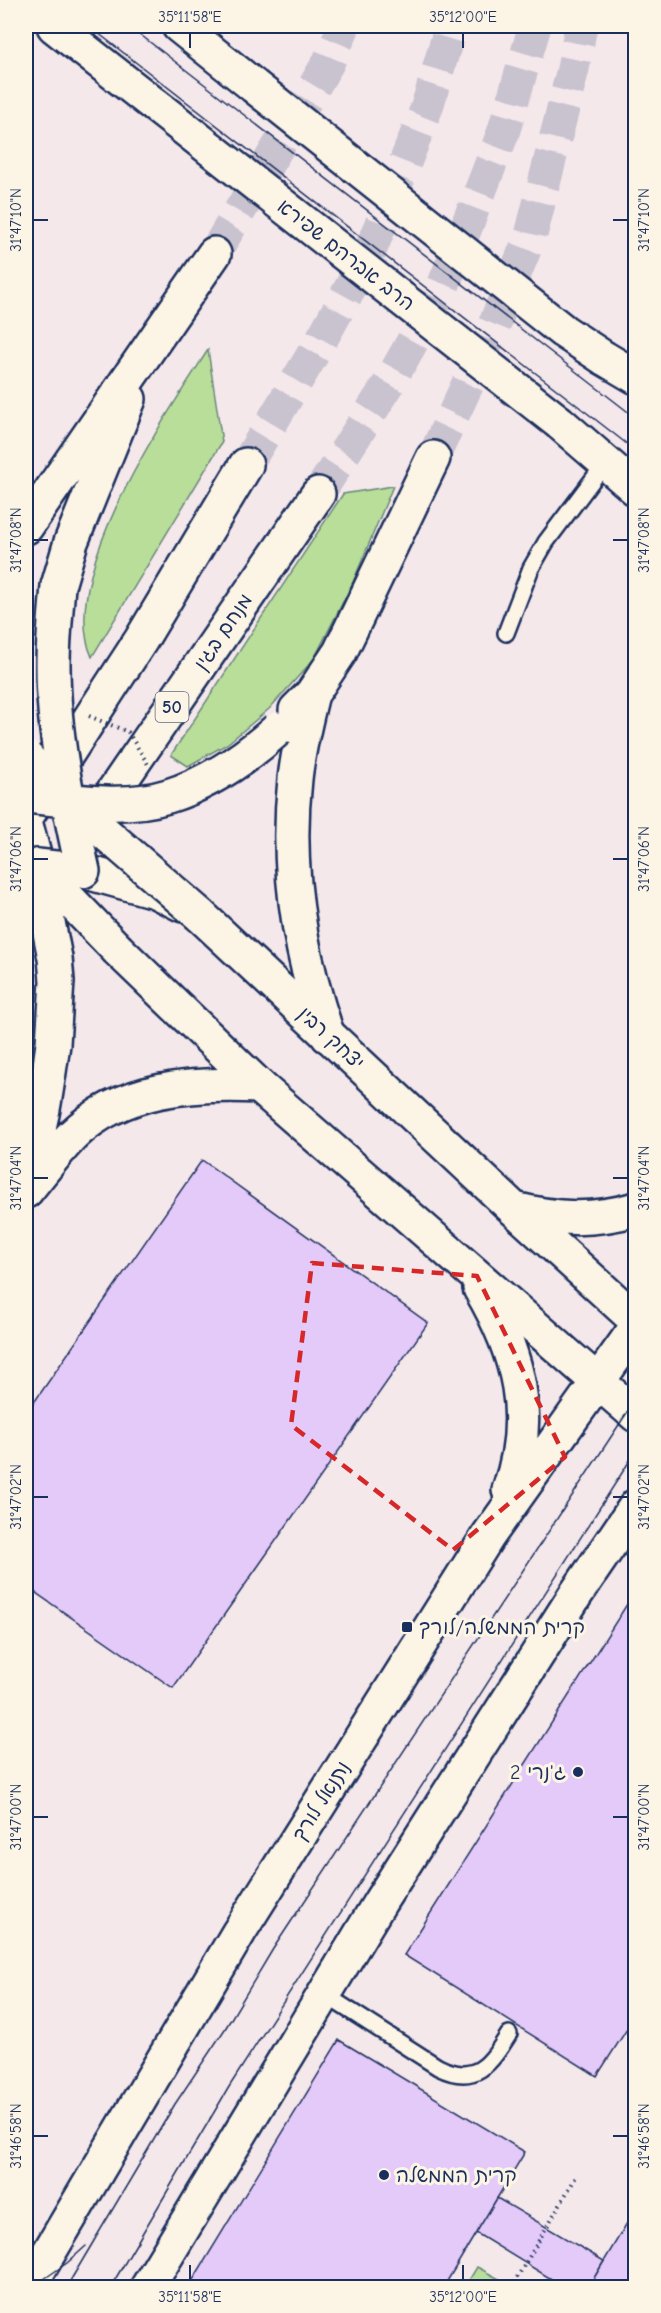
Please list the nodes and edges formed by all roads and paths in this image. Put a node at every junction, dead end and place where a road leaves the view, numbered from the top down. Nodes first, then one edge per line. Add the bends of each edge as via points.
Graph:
1 (54, 26) edge
2 (179, 26) edge
3 (214, 254) tunnel mouth
4 (151, 345) junction
5 (627, 371) edge
6 (434, 458) tunnel mouth
7 (606, 462) junction
8 (246, 465) tunnel mouth
9 (636, 489) edge
10 (318, 494) tunnel mouth
11 (26, 527) edge
12 (506, 633) dead end
13 (312, 694) junction
14 (55, 702) junction
15 (26, 757) edge
16 (26, 796) edge
17 (168, 796) junction
18 (67, 800) junction
19 (26, 817) edge
20 (26, 825) edge
21 (29, 862) edge
22 (82, 871) junction
23 (200, 915) junction
24 (26, 919) edge
25 (118, 950) junction
26 (328, 1036) junction
27 (259, 1086) junction
28 (26, 1169) edge
29 (26, 1191) edge
30 (514, 1209) junction
31 (636, 1209) edge
32 (470, 1270) junction
33 (636, 1320) edge
34 (636, 1328) edge
35 (597, 1381) junction
36 (636, 1415) edge
37 (636, 1506) edge
38 (488, 1536) junction
39 (621, 1542) edge
40 (324, 1994) junction
41 (509, 2034) dead end
42 (576, 2176) dead end
43 (28, 2288) edge
44 (147, 2288) edge
45 (511, 2288) edge

1 - 7 main road, הרב אברהם שפירא, bridge
2 - 5 main road, bridge via 563,331
3 - 4 main road
4 - 11 main road
4 - 14 main road, bridge via 71,542 58,586 53,656
6 - 13 main road via 340,652
7 - 9 main road, הרב אברהם שפירא
7 - 12 lane via 546,542 531,568
8 - 19 main road via 141,640
10 - 24 main road, מנחם בגין / 50
13 - 17 main road, bridge via 278,729 231,767
13 - 26 main road via 295,779 293,886 303,955
14 - 17 path, bridge via 128,732
14 - 18 main road, bridge
15 - 18 main road, יצחק רבין, bridge
16 - 18 main road, bridge
17 - 18 main road, bridge via 118,802
18 - 22 main road, bridge
18 - 23 main road, יצחק רבין, bridge
20 - 21 main road
21 - 22 main road, bridge
21 - 25 main road, bridge
21 - 28 main road, bridge via 55,958 57,981 45,1100
22 - 23 main road, bridge via 155,891
22 - 25 main road, bridge
23 - 26 main road, יצחק רבין
25 - 27 main road
26 - 30 main road, יצחק רבין
27 - 29 main road via 184,1088 129,1098 102,1112 73,1135
27 - 32 main road
30 - 31 main road via 564,1219 608,1216
30 - 33 main road, יצחק רבין
32 - 35 main road
32 - 38 main road via 509,1346 523,1419 516,1468
34 - 35 main road, נתנאל לורך
35 - 36 main road
35 - 38 main road, נתנאל לורך
37 - 39 main road
38 - 43 main road, נתנאל לורך via 239,1932
39 - 40 main road via 380,1902
40 - 41 lane via 454,2074 472,2074 484,2066
40 - 44 main road
42 - 45 path

